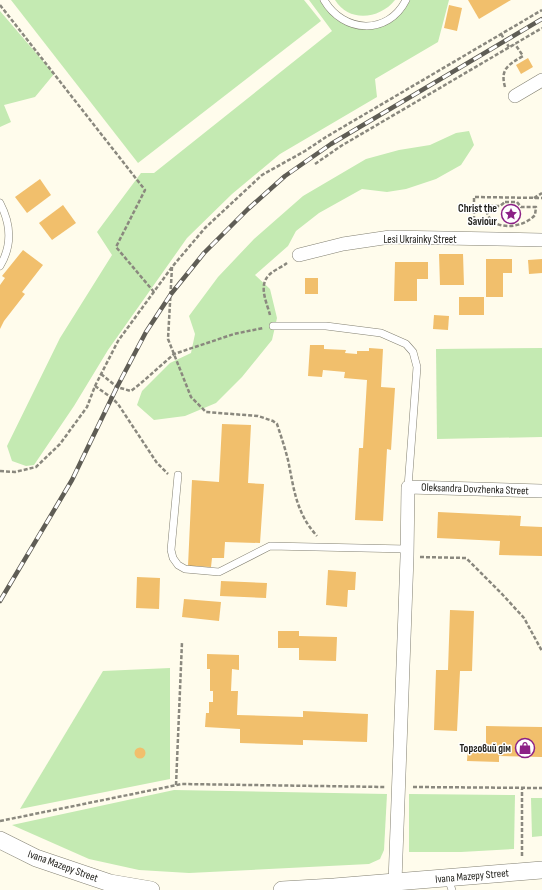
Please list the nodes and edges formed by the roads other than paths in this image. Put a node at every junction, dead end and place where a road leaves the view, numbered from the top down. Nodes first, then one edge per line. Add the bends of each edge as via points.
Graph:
1 (324, 0) edge
2 (406, 0) edge
3 (542, 80) edge
4 (515, 96) road end
5 (0, 203) edge
6 (542, 240) edge
7 (300, 254) road end
8 (0, 266) edge
9 (273, 326) road end
10 (178, 475) dead end
11 (408, 487) junction
12 (542, 491) edge
13 (407, 553) junction
14 (0, 840) edge
15 (542, 870) edge
16 (395, 882) junction
17 (450, 884) edge
18 (109, 886) edge
19 (334, 889) edge
20 (151, 890) edge
21 (282, 890) edge

1 - 2 lane via 332,12 342,20 357,26 380,24 399,10
3 - 4 street
5 - 8 lane via 8,221 9,238 6,256
6 - 7 street, Lesi Ukrainky Street via 390,237
9 - 11 lane via 326,326 381,333 406,344 413,352 417,367
10 - 13 lane via 171,550 178,565 185,569 219,572 270,546
11 - 12 street, Oleksandra Dovzhenka Street
11 - 13 street
13 - 16 street
14 - 18 street, Ivana Mazepy Street via 36,858
15 - 17 street, Ivana Mazepy Street
16 - 17 street, Ivana Mazepy Street
16 - 19 street, Ivana Mazepy Street
18 - 20 street, Ivana Mazepy Street
19 - 21 street, Ivana Mazepy Street

